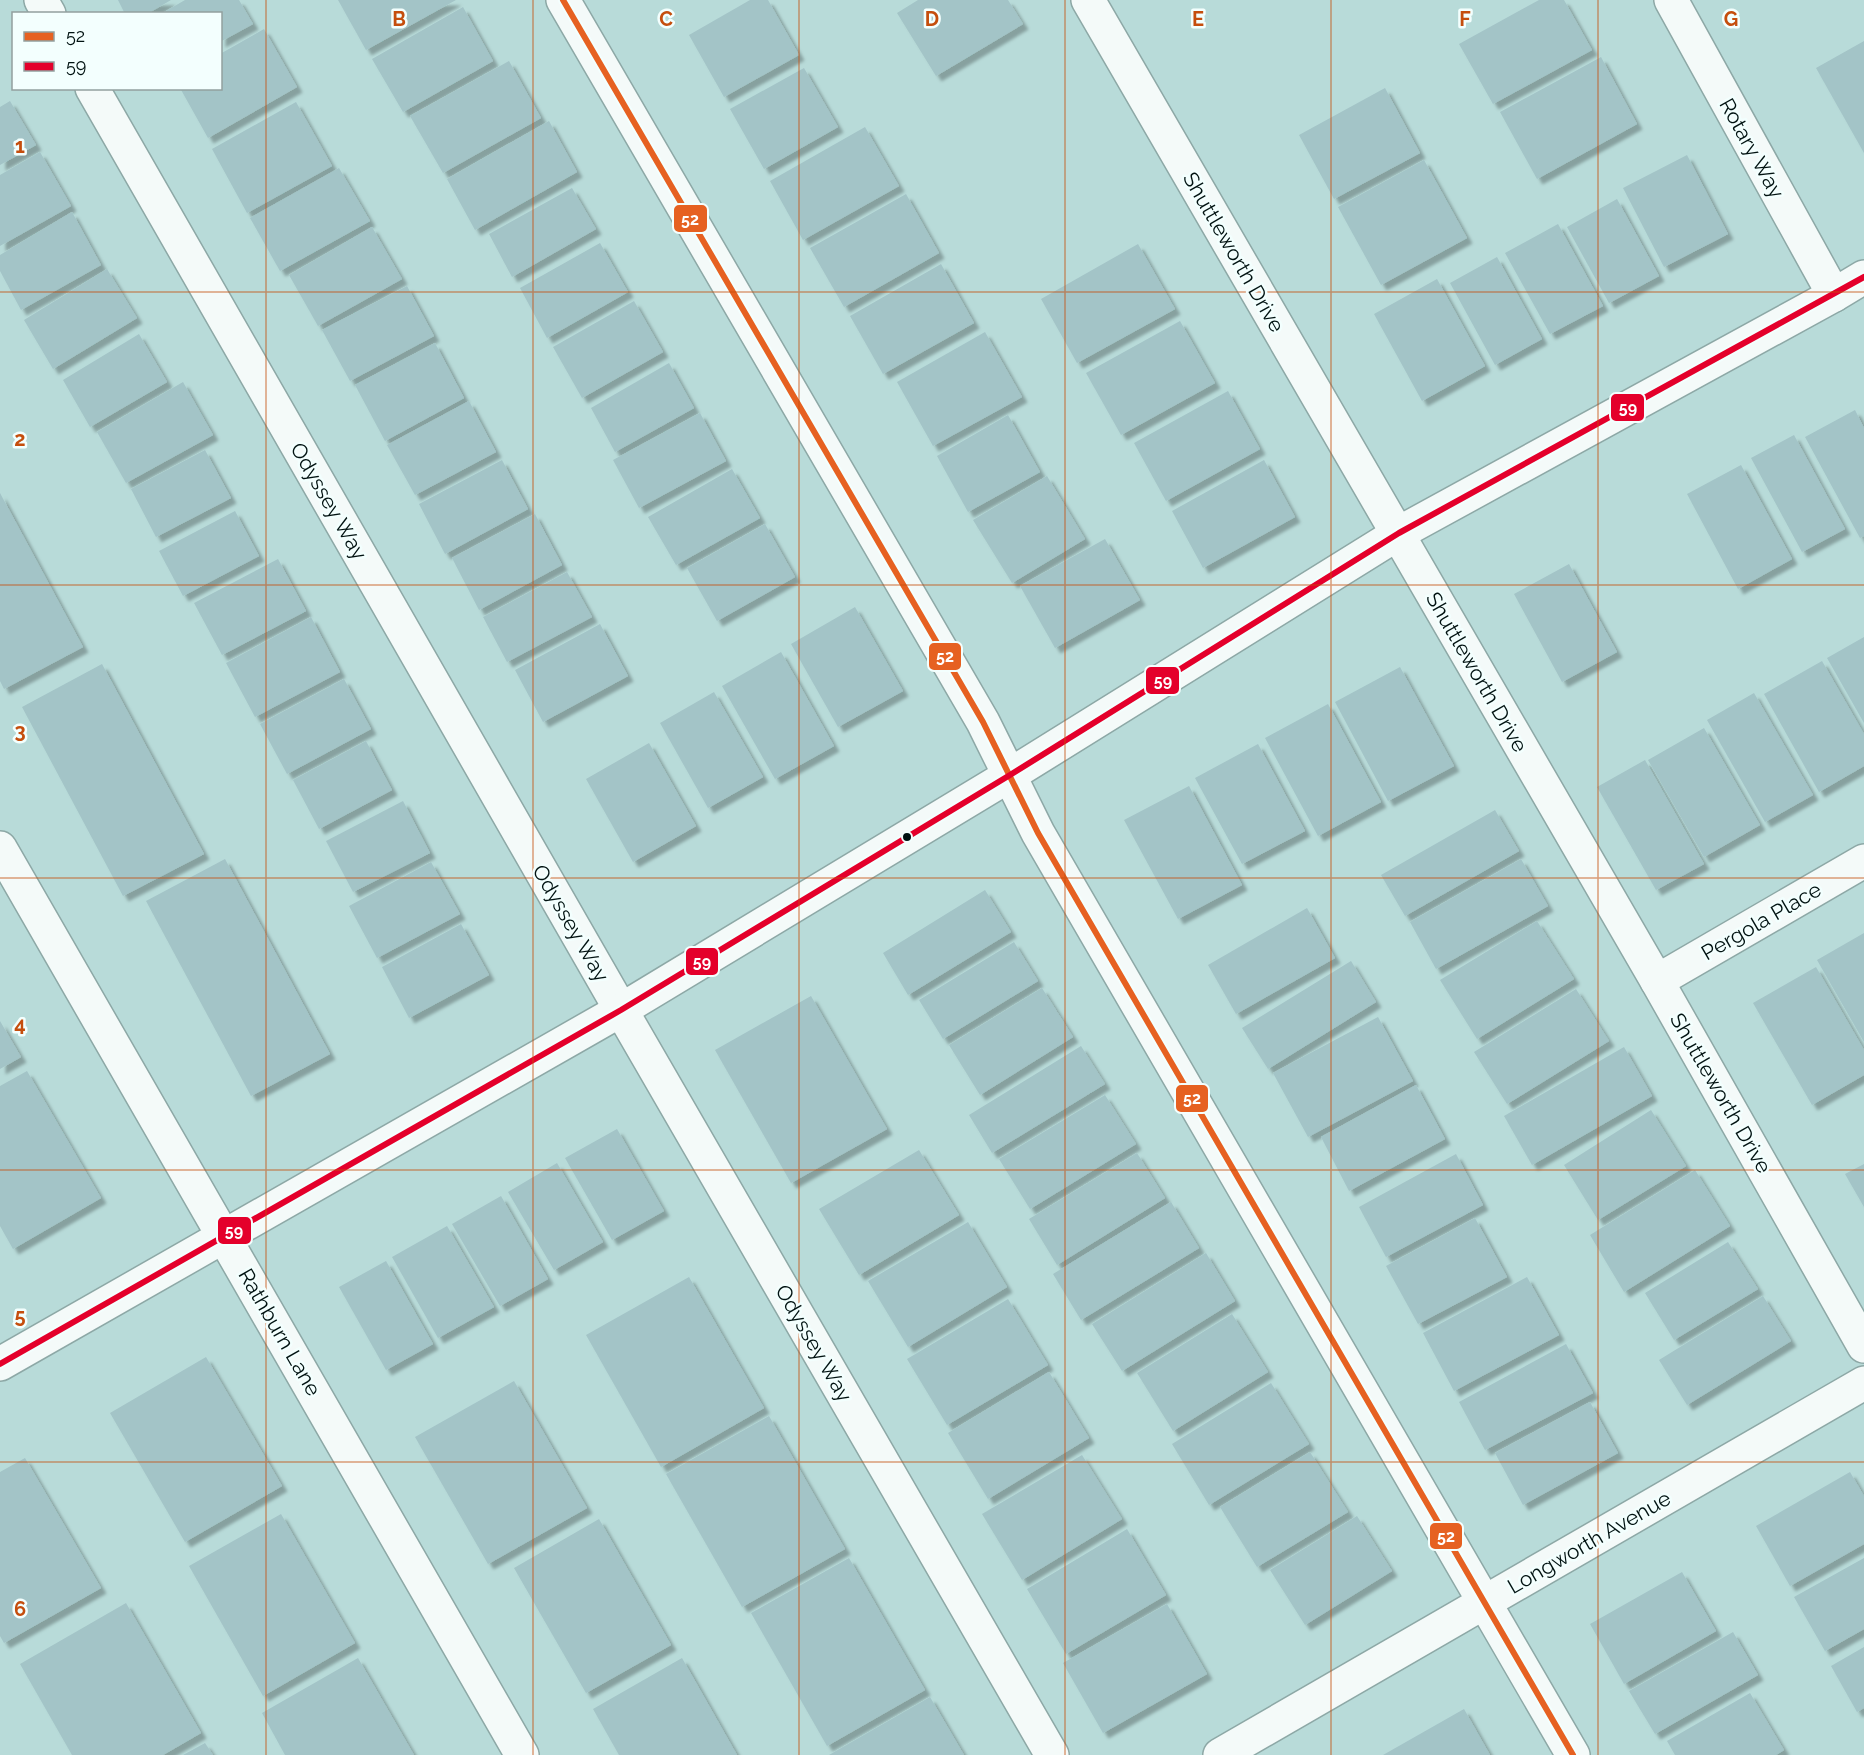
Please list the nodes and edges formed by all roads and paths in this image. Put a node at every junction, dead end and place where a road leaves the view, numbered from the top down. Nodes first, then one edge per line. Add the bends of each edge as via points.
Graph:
1 (563, 0) edge
2 (1088, 0) edge
3 (1671, 0) edge
4 (93, 90) edge
5 (1864, 277) edge
6 (1834, 295) junction
7 (1399, 533) junction
8 (1010, 775) junction
9 (0, 848) edge
10 (1864, 861) edge
11 (1657, 981) junction
12 (621, 1010) junction
13 (225, 1237) junction
14 (1864, 1346) edge
15 (0, 1364) edge
16 (1864, 1383) edge
17 (1485, 1602) junction
18 (522, 1755) edge
19 (1052, 1755) edge
20 (1220, 1755) edge
21 (1573, 1755) edge

1 - 8 street via 983,722
2 - 7 street, Shuttleworth Drive
3 - 6 street, Rotary Way
4 - 12 street, Odyssey Way
5 - 6 street
6 - 7 street
7 - 8 street
7 - 11 street, Shuttleworth Drive via 1434,600
8 - 12 street
8 - 17 street via 1038,833
9 - 13 street, Rathburn Lane
10 - 11 street, Pergola Place
11 - 14 street, Shuttleworth Drive
12 - 13 street
12 - 19 street, Odyssey Way
13 - 15 street
13 - 18 street, Rathburn Lane
16 - 17 street, Longworth Avenue
17 - 20 street, Longworth Avenue
17 - 21 street

